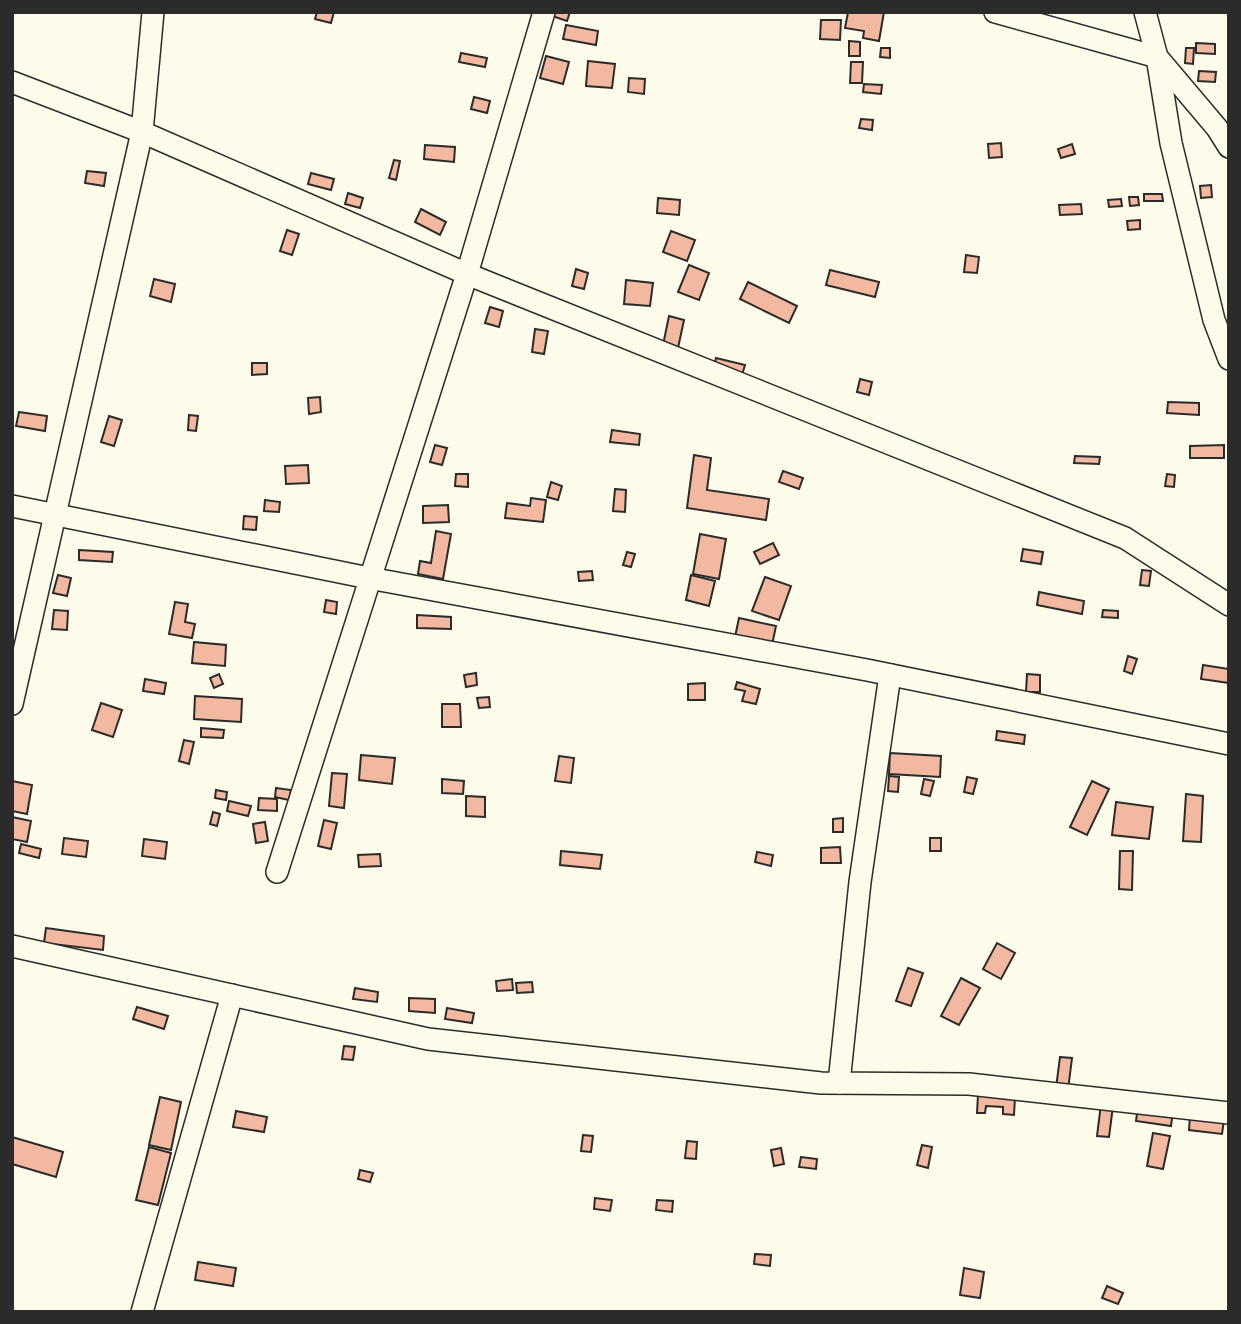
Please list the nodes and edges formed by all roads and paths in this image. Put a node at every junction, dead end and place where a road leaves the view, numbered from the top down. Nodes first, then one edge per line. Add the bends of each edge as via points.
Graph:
1 (153, 12) edge
2 (544, 12) edge
3 (995, 12) edge
4 (1145, 12) edge
5 (1157, 57) junction
6 (12, 82) edge
7 (1223, 130) edge
8 (142, 132) junction
9 (1229, 147) edge
10 (467, 274) junction
11 (1229, 359) edge
12 (12, 506) edge
13 (55, 514) junction
14 (369, 578) junction
15 (1229, 605) edge
16 (890, 675) junction
17 (12, 704) edge
18 (1229, 744) edge
19 (277, 872) dead end
20 (12, 946) edge
21 (232, 995) junction
22 (839, 1083) junction
23 (1229, 1113) edge
24 (142, 1312) edge

1 - 8 street
2 - 10 street
3 - 5 street
4 - 5 street
5 - 7 street
5 - 11 street via 1171,143 1214,320
6 - 8 street
7 - 9 street
8 - 10 street
8 - 13 street
10 - 14 street
10 - 15 street via 1125,538
12 - 13 street
13 - 14 street
13 - 17 street
14 - 16 street
14 - 19 street
16 - 18 street
16 - 22 street via 860,882
20 - 21 street
21 - 22 street via 428,1039
21 - 24 street
22 - 23 street via 969,1084

